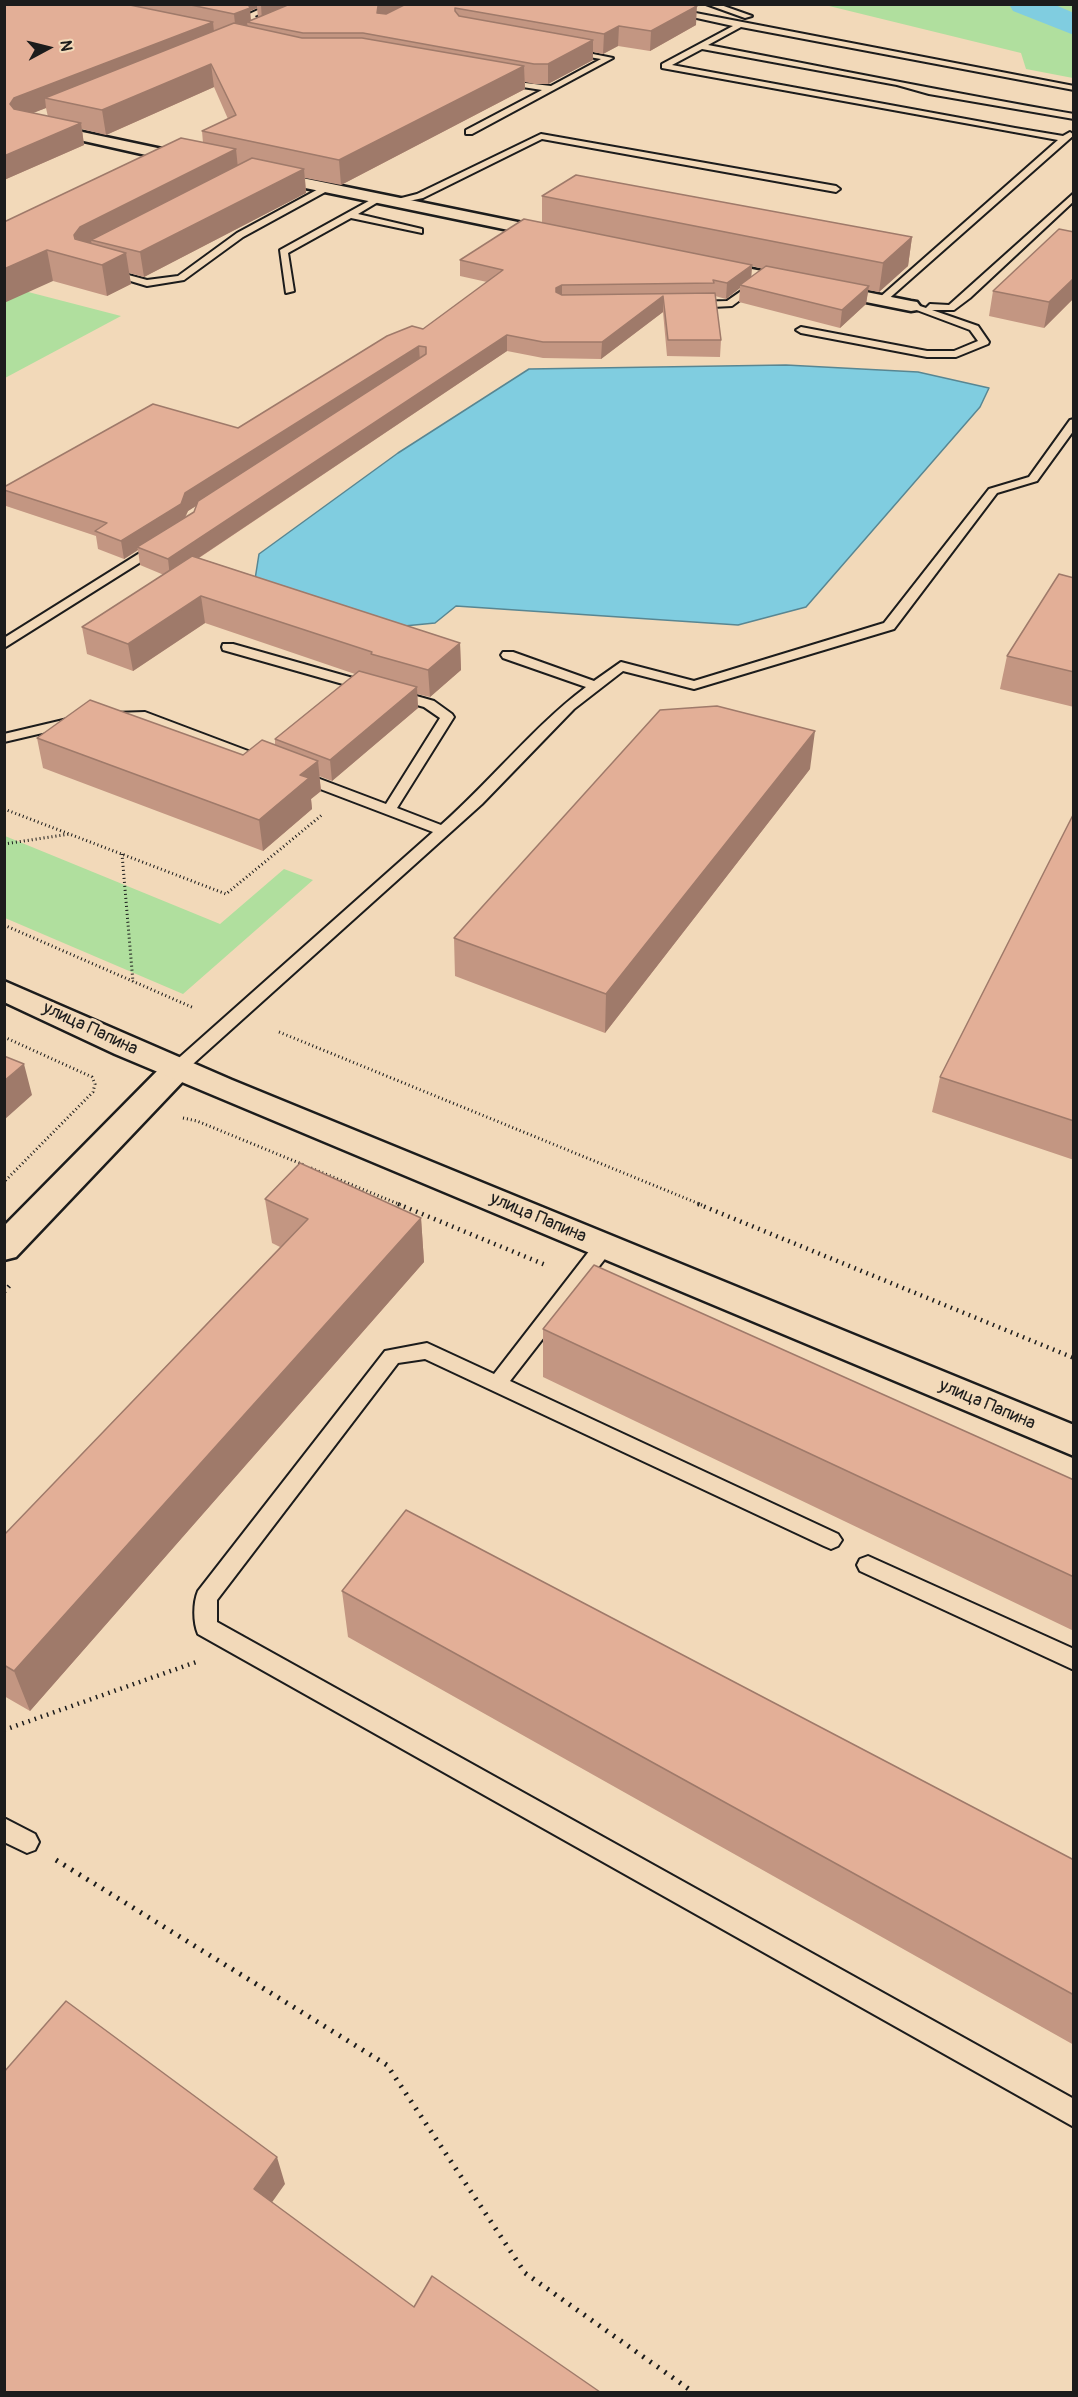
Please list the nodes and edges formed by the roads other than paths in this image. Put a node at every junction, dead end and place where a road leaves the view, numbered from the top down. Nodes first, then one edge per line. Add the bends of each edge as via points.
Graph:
1 (278, 4) edge
2 (636, 4) edge
3 (710, 4) edge
4 (740, 25) junction
5 (266, 29) joint
6 (246, 37) edge
7 (837, 44) junction
8 (700, 46) junction
9 (563, 50) edge
10 (489, 80) edge
11 (554, 88) junction
12 (1074, 88) edge
13 (46, 115) edge
14 (1074, 117) edge
15 (1074, 130) edge
16 (469, 132) dead end
17 (1065, 139) junction
18 (213, 164) edge
19 (251, 175) edge
20 (324, 189) junction
21 (836, 189) dead end
22 (1074, 196) edge
23 (387, 200) junction
24 (349, 215) junction
25 (419, 231) dead end
26 (570, 237) edge
27 (696, 263) edge
28 (96, 270) edge
29 (765, 277) junction
30 (289, 291) dead end
31 (882, 300) junction
32 (681, 305) edge
33 (911, 306) junction
34 (801, 330) dead end
35 (1074, 422) edge
36 (171, 537) edge
37 (4, 644) edge
38 (228, 647) dead end
39 (508, 655) dead end
40 (596, 686) junction
41 (4, 738) edge
42 (389, 810) junction
43 (444, 831) junction
44 (4, 990) edge
45 (177, 1068) junction
46 (604, 1246) junction
47 (4, 1248) edge
48 (497, 1384) junction
49 (1074, 1441) edge
50 (831, 1540) dead end
51 (868, 1565) dead end
52 (1074, 1660) edge
53 (4, 1829) edge
54 (27, 1842) road end
55 (1074, 2114) edge

1 - 5 lane via 251,15
2 - 4 lane
3 - 7 lane
4 - 7 lane
4 - 8 lane
5 - 6 street
7 - 12 lane
8 - 14 lane
8 - 17 lane via 665,66
9 - 11 lane via 609,58
10 - 11 lane
11 - 16 lane
13 - 18 street via 24,124
15 - 17 lane
17 - 31 lane
19 - 20 street
20 - 23 street
20 - 28 lane via 240,235 181,278 147,283
21 - 23 lane via 541,136 420,196
22 - 33 lane via 951,308
23 - 24 lane
23 - 26 street
24 - 25 lane
24 - 30 lane via 283,252
27 - 29 street
29 - 31 street
29 - 32 lane via 729,304
31 - 33 street
33 - 34 lane via 974,328 984,342 956,354 927,354
35 - 40 lane via 1033,479 993,491 889,626 694,685 621,666
36 - 37 lane
38 - 42 lane via 429,704 447,717
39 - 40 lane
40 - 43 lane via 569,706
41 - 42 lane via 95,718 145,716
42 - 43 lane
43 - 45 lane
44 - 45 street, улица Папина
45 - 46 street, улица Папина
45 - 47 street
46 - 48 lane
46 - 49 street, улица Папина
48 - 50 lane
48 - 55 lane via 427,1351 392,1356 206,1598 206,1627
51 - 52 lane
53 - 54 lane

